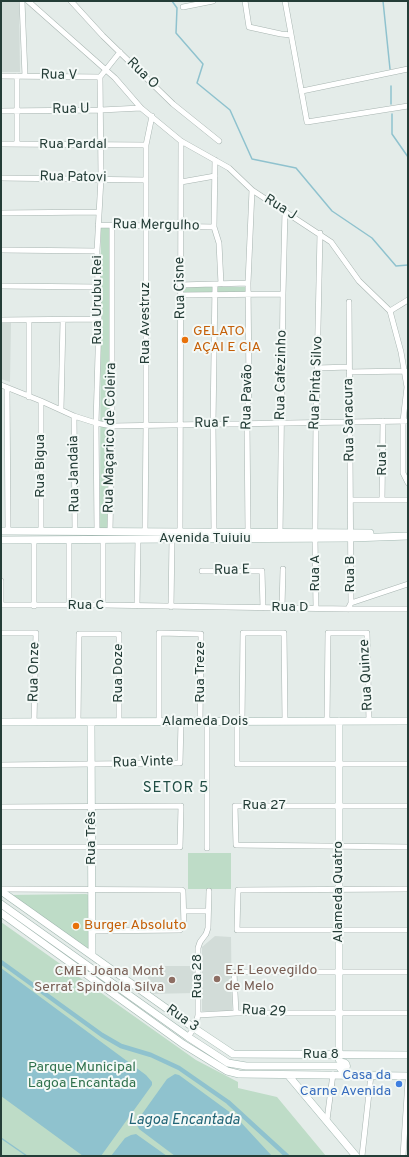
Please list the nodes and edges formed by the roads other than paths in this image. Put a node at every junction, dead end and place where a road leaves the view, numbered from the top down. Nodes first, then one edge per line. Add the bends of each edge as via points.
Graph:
1 (22, 1) edge
2 (28, 1) edge
3 (71, 1) edge
4 (213, 1) edge
5 (245, 1) edge
6 (285, 1) edge
7 (183, 6) dead end
8 (291, 35) junction
9 (120, 52) junction
10 (408, 69) edge
11 (105, 71) junction
12 (1, 76) edge
13 (17, 76) junction
14 (25, 76) junction
15 (100, 77) junction
16 (302, 91) junction
17 (408, 106) edge
18 (141, 108) junction
19 (101, 110) junction
20 (1, 111) edge
21 (16, 111) junction
22 (152, 116) junction
23 (181, 141) junction
24 (219, 141) dead end
25 (1, 144) edge
26 (18, 144) junction
27 (100, 145) junction
28 (146, 145) junction
29 (215, 160) junction
30 (215, 176) junction
31 (1, 178) edge
32 (101, 178) junction
33 (145, 180) junction
34 (181, 182) junction
35 (252, 190) junction
36 (285, 211) junction
37 (1, 212) edge
38 (99, 212) junction
39 (98, 225) junction
40 (112, 225) junction
41 (146, 226) junction
42 (180, 226) junction
43 (214, 227) junction
44 (320, 233) junction
45 (1, 250) edge
46 (97, 251) junction
47 (248, 283) junction
48 (218, 284) junction
49 (180, 285) junction
50 (1, 286) edge
51 (98, 287) junction
52 (216, 294) junction
53 (249, 294) junction
54 (283, 294) junction
55 (181, 295) junction
56 (408, 300) edge
57 (349, 302) dead end
58 (390, 311) junction
59 (1, 320) edge
60 (29, 320) junction
61 (99, 320) junction
62 (63, 321) junction
63 (318, 368) junction
64 (349, 369) junction
65 (405, 371) junction
66 (1, 385) edge
67 (407, 387) edge
68 (7, 388) junction
69 (29, 397) junction
70 (41, 401) junction
71 (61, 409) junction
72 (74, 416) junction
73 (383, 421) junction
74 (406, 421) edge
75 (316, 422) junction
76 (350, 422) junction
77 (96, 423) junction
78 (247, 423) junction
79 (281, 423) junction
80 (180, 424) junction
81 (212, 424) junction
82 (146, 425) junction
83 (112, 426) junction
84 (408, 483) edge
85 (350, 500) junction
86 (382, 500) junction
87 (408, 500) edge
88 (5, 531) edge
89 (18, 531) junction
90 (41, 531) junction
91 (75, 531) junction
92 (97, 531) junction
93 (110, 531) junction
94 (145, 532) junction
95 (180, 532) junction
96 (214, 532) junction
97 (248, 532) junction
98 (408, 533) edge
99 (189, 535) junction
100 (280, 535) junction
101 (315, 535) junction
102 (351, 535) junction
103 (408, 536) edge
104 (103, 539) junction
105 (138, 539) junction
106 (172, 539) junction
107 (1, 540) edge
108 (18, 540) junction
109 (34, 540) junction
110 (69, 540) junction
111 (283, 569) dead end
112 (202, 571) dead end
113 (1, 581) edge
114 (408, 584) edge
115 (351, 603) junction
116 (1, 605) edge
117 (103, 605) junction
118 (34, 606) junction
119 (69, 606) junction
120 (137, 606) junction
121 (171, 607) junction
122 (263, 608) junction
123 (282, 608) junction
124 (316, 608) junction
125 (348, 609) junction
126 (408, 609) edge
127 (1, 633) edge
128 (240, 721) junction
129 (285, 721) junction
130 (327, 721) junction
131 (339, 721) junction
132 (369, 721) junction
133 (408, 721) edge
134 (1, 722) edge
135 (34, 722) junction
136 (78, 722) junction
137 (91, 722) junction
138 (120, 722) junction
139 (159, 722) junction
140 (181, 722) junction
141 (204, 722) junction
142 (91, 764) junction
143 (408, 764) edge
144 (339, 765) junction
145 (1, 766) edge
146 (339, 805) junction
147 (92, 806) junction
148 (408, 806) edge
149 (1, 807) edge
150 (339, 846) junction
151 (1, 847) edge
152 (91, 847) junction
153 (408, 847) edge
154 (207, 848) dead end
155 (339, 888) junction
156 (92, 889) junction
157 (408, 889) edge
158 (1, 890) edge
159 (209, 891) dead end
160 (1, 904) edge
161 (184, 911) junction
162 (208, 911) junction
163 (1, 913) edge
164 (339, 930) junction
165 (408, 930) edge
166 (92, 931) junction
167 (92, 955) junction
168 (339, 971) junction
169 (408, 972) edge
170 (236, 1013) junction
171 (339, 1013) junction
172 (408, 1013) edge
173 (198, 1014) junction
174 (194, 1028) junction
175 (188, 1037) junction
176 (183, 1044) junction
177 (233, 1054) joint
178 (339, 1055) junction
179 (408, 1055) edge
180 (341, 1068) junction
181 (332, 1074) junction
182 (288, 1075) junction
183 (371, 1075) junction
184 (408, 1076) edge
185 (408, 1081) edge
186 (327, 1120) junction
187 (356, 1156) edge
188 (362, 1156) edge
189 (403, 1156) edge

1 - 14 street
2 - 11 street, Rua J
3 - 9 street, Rua O
4 - 7 street
5 - 8 street via 249,27
6 - 8 street
8 - 16 street
9 - 11 street
9 - 24 street, Rua O via 173,104
10 - 16 street
11 - 15 street
11 - 18 street, Rua J via 115,78
12 - 13 street, Rua V
13 - 14 street, Rua V
13 - 21 street
14 - 15 street, Rua V
15 - 19 street, Rua Urubu Rei
16 - 17 street via 307,122
18 - 19 street, Rua U
18 - 22 street, Rua J
19 - 21 street, Rua U
19 - 27 street, Rua Urubu Rei
20 - 21 street, Rua U
21 - 26 street
22 - 23 street, Rua J
22 - 28 street, Rua Avestruz
23 - 29 street, Rua J
23 - 34 street, Rua Cisne
25 - 26 street, Rua Pardal
26 - 27 street, Rua Pardal
27 - 28 street, Rua Pardal
27 - 32 street, Rua Urubu Rei
28 - 33 street, Rua Avestruz
29 - 30 street
29 - 35 street, Rua J via 229,168
30 - 34 street
30 - 43 street
31 - 32 street, Rua Patovi
32 - 33 street, Rua Patovi
32 - 38 street, Rua Urubu Rei
33 - 41 street, Rua Avestruz
34 - 42 street, Rua Cisne
35 - 36 street, Rua J
35 - 47 street, Rua Pavão
36 - 44 street, Rua J
36 - 54 street, Rua Cafezinho
37 - 38 street
38 - 39 street, Rua Urubu Rei
39 - 40 street, Rua Mergulho
39 - 46 street, Rua Urubu Rei
40 - 41 street, Rua Mergulho
40 - 83 street, Rua Maçarico de Coleira
41 - 42 street, Rua Mergulho
41 - 82 street, Rua Avestruz
42 - 43 street, Rua Mergulho
42 - 49 street, Rua Cisne
43 - 48 street via 219,243
44 - 58 street, Rua J via 331,242 359,281
44 - 63 street, Rua Pinta Silvo
45 - 46 street
46 - 51 street, Rua Urubu Rei
47 - 48 street
47 - 53 street, Rua Pavão
48 - 49 street
48 - 52 street
49 - 55 street, Rua Cisne
50 - 51 street
51 - 61 street, Rua Urubu Rei
52 - 53 street
52 - 55 street
52 - 81 street
53 - 54 street
53 - 78 street, Rua Pavão
54 - 79 street, Rua Cafezinho
55 - 80 street, Rua Cisne
56 - 58 street
57 - 64 street, Rua Saracura
58 - 65 street
59 - 60 street
60 - 62 street
60 - 69 street
61 - 62 street
61 - 77 street, Rua Urubu Rei
62 - 71 street
63 - 64 street
63 - 75 street, Rua Pinta Silvo
64 - 65 street
64 - 76 street, Rua Saracura
65 - 67 street
66 - 68 street, Rua F
67 - 74 street
68 - 69 street, Rua F
68 - 88 street
69 - 70 street, Rua F
70 - 71 street, Rua F
70 - 90 street, Rua Bigua
71 - 72 street, Rua F
72 - 77 street, Rua F
72 - 91 street, Rua Jandaia
73 - 74 street, Rua F
73 - 76 street, Rua F
73 - 86 street, Rua I
74 - 84 street via 403,473
75 - 76 street, Rua F
75 - 79 street, Rua F
75 - 101 street, Rua Pinta Silvo
76 - 85 street, Rua Saracura
77 - 83 street, Rua F
77 - 92 street, Rua Urubu Rei
78 - 79 street, Rua F
78 - 81 street, Rua F
78 - 97 street, Rua Pavão
79 - 100 street, Rua Cafezinho
80 - 81 street, Rua F
80 - 82 street, Rua F
80 - 95 street, Rua Cisne
81 - 96 street
82 - 83 street, Rua F
82 - 94 street, Rua Avestruz
83 - 93 street, Rua Maçarico de Coleira
85 - 86 street
85 - 102 street, Rua Saracura
86 - 87 street
88 - 89 main road, Avenida Tuiuiu
89 - 90 main road, Avenida Tuiuiu
89 - 108 main road
90 - 91 main road, Avenida Tuiuiu
91 - 92 main road, Avenida Tuiuiu
92 - 93 main road, Avenida Tuiuiu
93 - 94 main road, Avenida Tuiuiu
94 - 95 main road, Avenida Tuiuiu
95 - 99 main road, Avenida Tuiuiu
96 - 97 main road, Avenida Tuiuiu
96 - 99 main road, Avenida Tuiuiu
97 - 100 main road, Avenida Tuiuiu
98 - 102 main road, Avenida Tuiuiu
99 - 100 main road, Avenida Tuiuiu
99 - 106 main road, Avenida Tuiuiu
100 - 101 main road, Avenida Tuiuiu
101 - 102 main road, Avenida Tuiuiu
101 - 124 street, Rua A
102 - 103 main road, Avenida Tuiuiu
102 - 115 street, Rua B
104 - 105 main road, Avenida Tuiuiu
104 - 110 main road, Avenida Tuiuiu
104 - 117 street
105 - 106 main road, Avenida Tuiuiu
105 - 120 street
106 - 121 street
107 - 108 main road, Avenida Tuiuiu
108 - 109 main road, Avenida Tuiuiu
109 - 110 main road, Avenida Tuiuiu
109 - 118 street
110 - 119 street
111 - 123 street
112 - 122 street, Rua E via 262,571
113 - 116 street
114 - 115 street
115 - 125 street, Rua B
116 - 118 street, Rua C
117 - 119 street, Rua C
117 - 120 street, Rua C
118 - 119 street, Rua C
120 - 121 street, Rua C
121 - 122 street, Rua D
122 - 123 street, Rua D
123 - 124 street, Rua D
124 - 125 street, Rua D
125 - 126 street, Rua D
127 - 135 street, Rua Onze via 36,633
128 - 129 main road, Alameda Dois
128 - 129 street via 243,633 284,633
128 - 141 main road, Alameda Dois
128 - 144 street via 237,764
129 - 130 main road, Alameda Dois
130 - 131 main road, Alameda Dois
130 - 132 street, Rua Quinze via 328,633 368,633
131 - 132 main road, Alameda Dois
131 - 144 main road, Alameda Quatro
132 - 133 main road, Alameda Dois
134 - 135 main road, Alameda Dois
135 - 136 main road, Alameda Dois
136 - 137 main road, Alameda Dois
136 - 138 street, Rua Doze via 79,634 119,634
137 - 138 main road, Alameda Dois
137 - 142 main road, Rua Três
138 - 139 main road, Alameda Dois
139 - 140 main road, Alameda Dois
139 - 141 street, Rua Treze via 159,633 201,634
140 - 141 main road, Alameda Dois
140 - 142 street, Rua Vinte via 180,764
141 - 154 street
142 - 145 street
142 - 147 main road, Rua Três
143 - 144 street
144 - 146 main road, Alameda Quatro
146 - 148 street
146 - 150 main road, Alameda Quatro
146 - 150 street, Rua 27 via 235,806 236,845
147 - 149 street
147 - 152 main road, Rua Três
147 - 152 street via 181,806 180,847
150 - 153 street
150 - 155 main road, Alameda Quatro
151 - 152 street
152 - 156 main road, Rua Três
155 - 157 street
155 - 164 main road, Alameda Quatro
155 - 164 street via 238,890 237,930
156 - 158 street
156 - 161 street via 182,890
156 - 166 main road, Rua Três
158 - 167 main road
159 - 162 street, Rua 28
160 - 175 main road
161 - 162 street
161 - 166 street via 184,926 180,930
162 - 173 street, Rua 28 via 207,931 198,948
163 - 176 main road
164 - 165 street
164 - 168 main road, Alameda Quatro
166 - 167 main road, Rua Três
167 - 174 main road, Rua 3
168 - 169 street
168 - 170 street, Rua 29 via 234,972
168 - 171 main road, Alameda Quatro
170 - 171 street, Rua 29
170 - 173 street
171 - 172 street, Rua 29
171 - 178 main road, Alameda Quatro
173 - 174 street, Rua 28
174 - 175 street, Rua 28
174 - 177 main road, Rua 3
175 - 176 main road
175 - 180 main road via 222,1060 236,1065
176 - 182 main road via 232,1072
177 - 178 main road, Rua 8
178 - 179 main road, Rua 8
178 - 180 main road, Alameda Quatro
180 - 181 main road
180 - 183 main road
181 - 182 main road
181 - 186 street
182 - 186 main road
183 - 184 main road
183 - 188 street
185 - 189 street
186 - 187 main road

